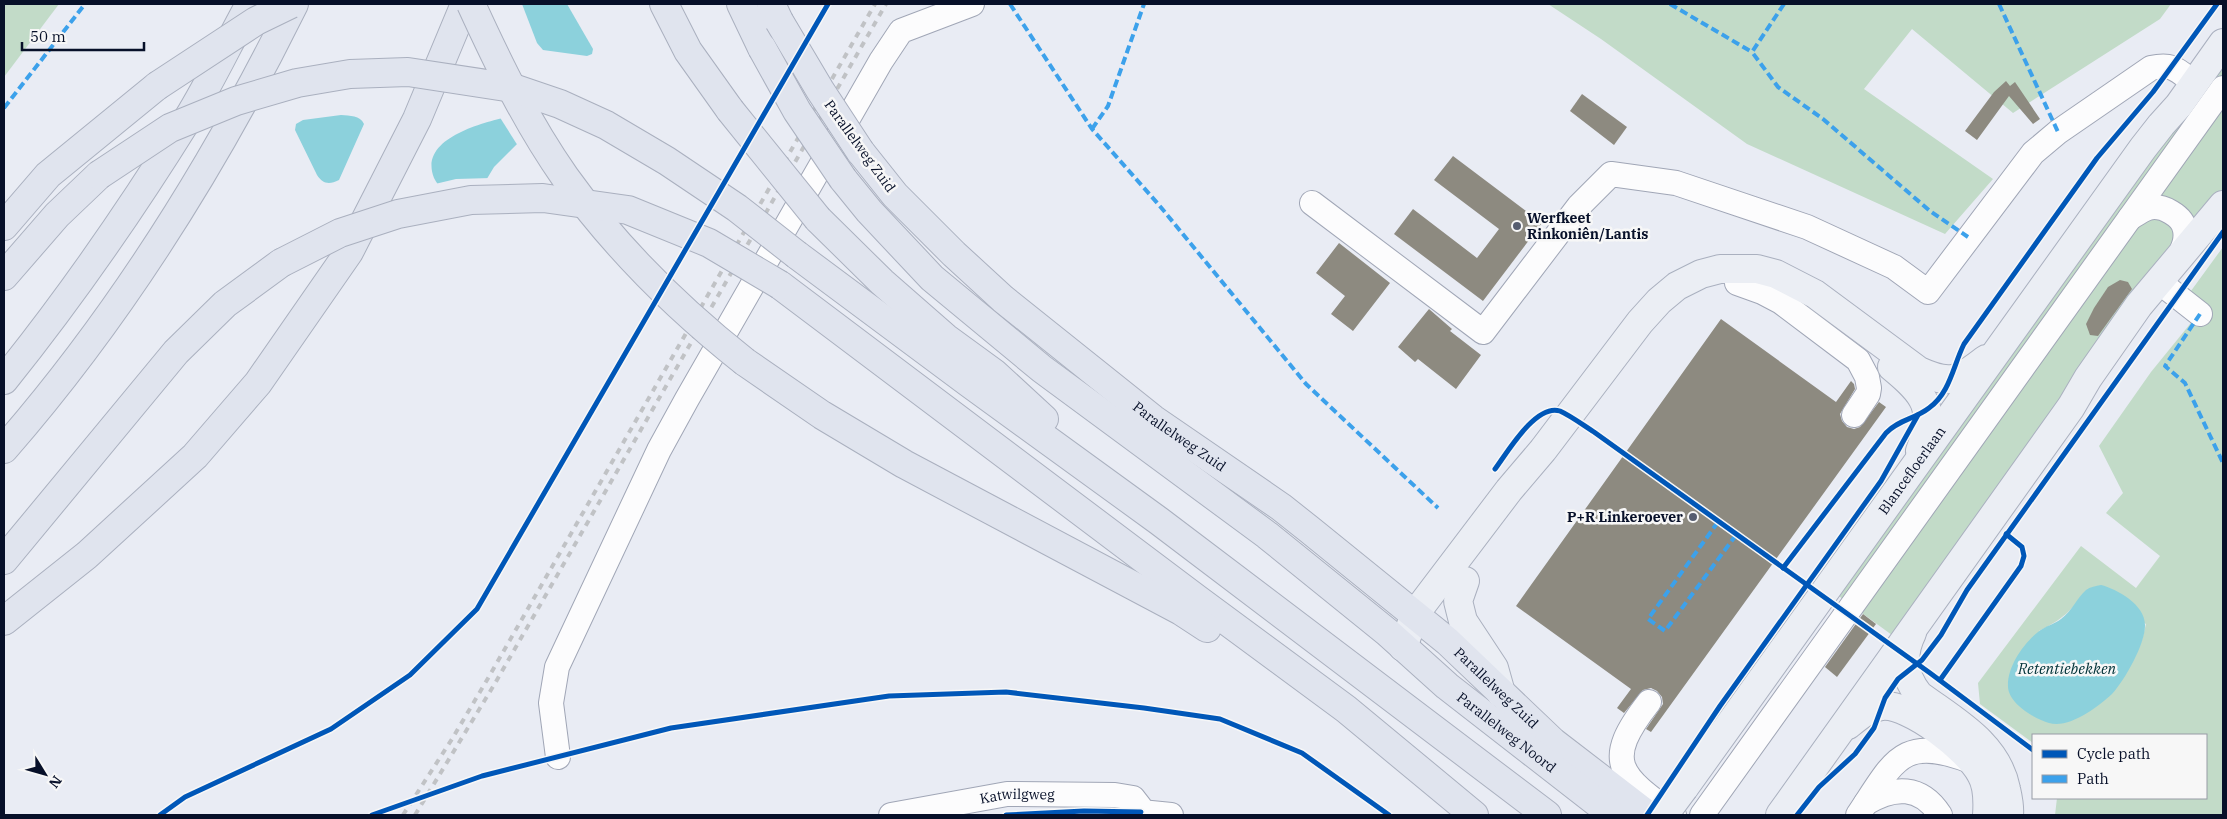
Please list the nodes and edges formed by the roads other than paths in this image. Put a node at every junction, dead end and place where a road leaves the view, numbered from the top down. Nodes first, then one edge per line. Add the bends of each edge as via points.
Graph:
1 (250, 4) edge
2 (293, 4) edge
3 (465, 4) edge
4 (471, 4) edge
5 (664, 4) edge
6 (741, 4) edge
7 (972, 4) edge
8 (775, 12) edge
9 (2223, 43) edge
10 (2194, 83) junction
11 (2223, 88) edge
12 (1312, 203) dead end
13 (2223, 205) edge
14 (2130, 218) junction
15 (4, 226) edge
16 (2179, 257) junction
17 (4, 276) edge
18 (2158, 281) junction
19 (1737, 283) junction
20 (2200, 314) dead end
21 (2002, 345) junction
22 (4, 380) edge
23 (1854, 415) dead end
24 (4, 449) edge
25 (1915, 464) junction
26 (1160, 521) junction
27 (4, 560) edge
28 (1464, 581) junction
29 (1925, 610) junction
30 (1422, 620) junction
31 (4, 621) edge
32 (1403, 647) junction
33 (1279, 660) junction
34 (1501, 693) junction
35 (1649, 702) dead end
36 (1832, 742) junction
37 (558, 757) dead end
38 (1974, 762) junction
39 (1006, 794) junction
40 (1862, 809) edge
41 (1141, 812) edge
42 (891, 815) edge
43 (996, 815) edge
44 (1171, 815) edge
45 (1474, 815) edge
46 (1547, 815) edge
47 (1613, 815) edge
48 (1648, 815) edge
49 (1664, 815) edge
50 (1674, 815) edge
51 (1702, 815) edge
52 (1780, 815) edge
53 (1940, 815) edge
54 (1987, 815) edge
55 (2009, 815) edge

1 - 22 highway via 188,119 106,243
2 - 15 highway, bridge via 256,21 157,86 48,175
2 - 24 highway via 221,141 128,289 43,404
3 - 31 highway via 416,119 349,252 258,383 195,456 87,554
4 - 33 highway, bridge via 529,120 566,178 618,242 711,335 822,415 904,464 1181,611 1219,637
5 - 26 highway, bridge via 688,51 730,110 818,219 882,282 946,338 994,373
6 - 32 highway, Parallelweg Zuid, bridge via 797,111 843,179 869,212 932,278 1042,369 1267,535
7 - 37 street via 901,31 687,399 659,450 557,667 551,703
8 - 30 highway, Parallelweg Zuid, bridge via 860,151 896,195 954,254 1003,299 1153,419 1281,507
9 - 10 main road, Blancefloerlaan
10 - 12 street via 2172,66 2151,68 2058,132 2033,153 1928,292 1894,267 1807,227 1676,184 1611,174 1579,206 1483,332
10 - 21 main road, Blancefloerlaan
11 - 14 street
13 - 16 main road
14 - 16 street via 2148,208 2168,210 2185,228 2185,241
14 - 51 street
16 - 18 main road
17 - 26 highway, bridge via 57,215 99,175 170,128 236,101 297,83 350,74 408,72 513,88 560,104 606,125 667,161 737,208 969,383
18 - 20 street
18 - 29 main road
19 - 23 street via 1781,302 1858,360 1869,388
19 - 25 main road via 1758,283 1793,294 1907,379 1921,395 1928,410 1927,432
19 - 28 main road via 1702,291 1676,306 1661,322
21 - 25 main road, Blancefloerlaan
21 - 30 main road via 1966,374 1950,380 1938,379 1919,371 1815,294 1789,280 1758,269 1720,269 1701,274 1677,286 1640,322 1549,443 1509,490
25 - 49 main road, Blancefloerlaan, bridge
26 - 46 highway
27 - 33 highway, bridge via 176,352 225,304 281,263 340,233 398,214 471,200 543,198 628,210 709,243 780,285
28 - 30 main road
28 - 34 main road via 1458,601 1463,621 1494,668
29 - 36 main road
29 - 55 main road via 1910,638 1905,656 1906,673 1919,695 1986,747 2004,780
30 - 32 main road
30 - 34 highway, Parallelweg Zuid
32 - 47 highway, Parallelweg Noord via 1447,686
33 - 45 highway via 1346,709
34 - 48 highway, Parallelweg Zuid via 1553,742
35 - 50 street via 1634,721 1621,750 1621,765 1631,781
36 - 38 main road via 1867,711 1882,706 1898,707 1959,747
36 - 52 main road
38 - 40 street via 1936,750 1920,749 1894,763
38 - 54 main road via 1986,784
39 - 41 street, Katwilgweg via 1115,795 1133,798
39 - 42 street, Katwilgweg
39 - 43 street
40 - 53 street via 1882,793 1898,790 1922,797
41 - 44 street

